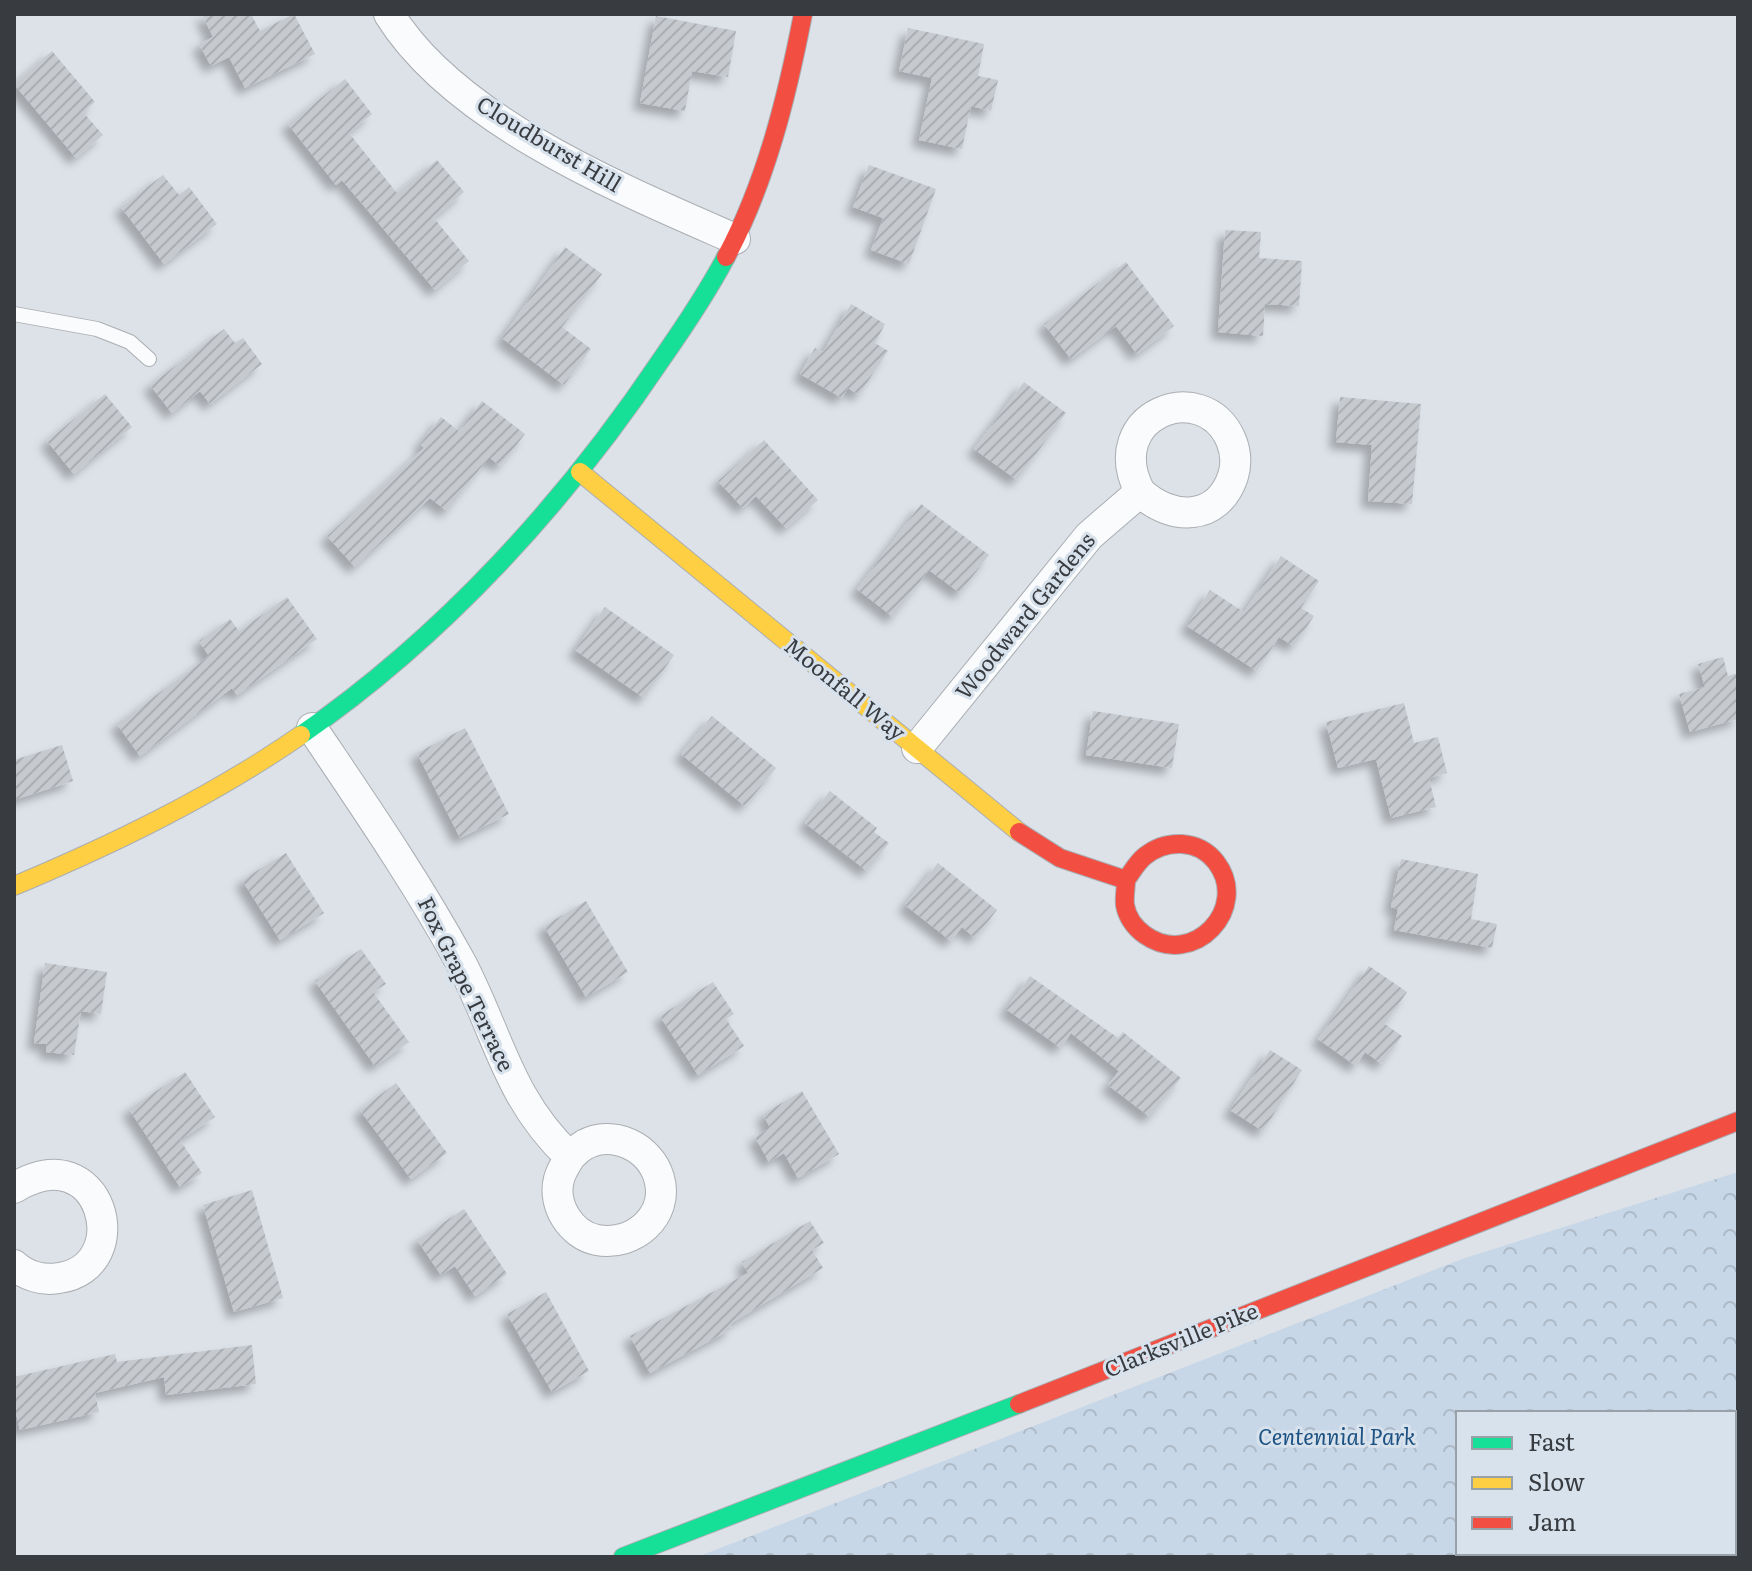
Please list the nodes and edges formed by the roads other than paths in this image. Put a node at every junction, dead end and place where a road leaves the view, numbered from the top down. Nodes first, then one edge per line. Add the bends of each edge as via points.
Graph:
1 (389, 14) edge
2 (803, 14) edge
3 (735, 239) junction
4 (14, 314) edge
5 (149, 359) dead end
6 (580, 472) junction
7 (1140, 492) dead end
8 (312, 728) junction
9 (917, 748) junction
10 (1126, 880) junction
11 (14, 886) edge
12 (1738, 1121) edge
13 (570, 1157) dead end
14 (14, 1188) edge
15 (14, 1265) edge
16 (623, 1557) edge

1 - 3 street, Cloudburst Hill via 439,72 490,113 647,201
2 - 3 street via 773,142
3 - 6 street via 642,391
4 - 5 lane via 97,329 130,342
6 - 8 street via 447,614
6 - 9 street, Moonfall Way
7 - 9 street, Woodward Gardens via 1089,536
8 - 11 street via 167,816
8 - 13 street, Fox Grape Terrace via 416,882 462,965 522,1099 546,1135
9 - 10 street, Moonfall Way via 1023,835 1060,858
10 - 10 street via 1125,906 1134,924 1166,945 1183,946 1203,938 1226,906 1227,886 1213,858 1179,842 1155,847 1134,864
12 - 16 street, Clarksville Pike
14 - 15 street via 33,1176 55,1174 79,1182 102,1213 103,1234 94,1257 67,1277 32,1277

